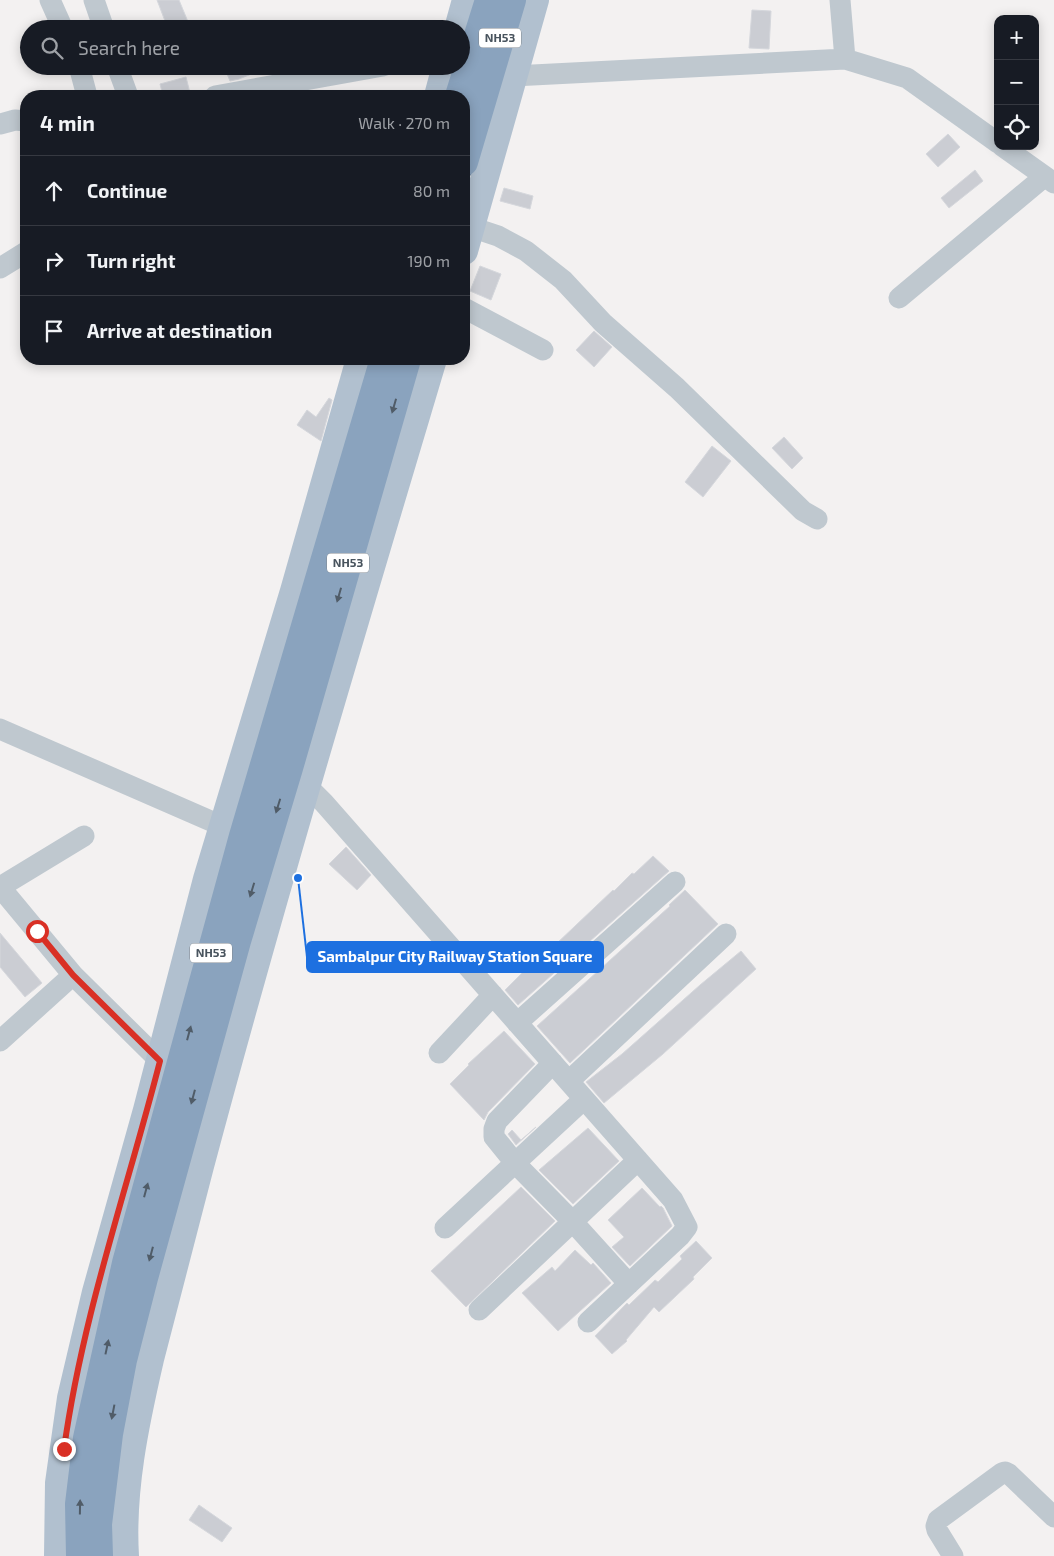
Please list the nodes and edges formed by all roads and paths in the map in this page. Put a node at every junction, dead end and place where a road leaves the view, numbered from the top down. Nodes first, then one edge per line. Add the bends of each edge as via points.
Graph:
1 (50, 0) edge
2 (94, 0) edge
3 (466, 0) edge
4 (489, 0) edge
5 (512, 0) edge
6 (535, 0) edge
7 (840, 0) edge
8 (59, 20) edge
9 (101, 20) edge
10 (460, 20) edge
11 (470, 46) edge
12 (845, 59) junction
13 (81, 75) edge
14 (120, 75) edge
15 (333, 75) edge
16 (444, 75) edge
17 (463, 75) edge
18 (512, 76) junction
19 (85, 90) edge
20 (126, 90) edge
21 (249, 90) edge
22 (440, 90) edge
23 (460, 90) edge
24 (20, 120) edge
25 (0, 124) edge
26 (994, 140) edge
27 (470, 142) edge
28 (1008, 150) edge
29 (1049, 180) edge
30 (470, 228) edge
31 (470, 239) edge
32 (20, 256) edge
33 (0, 268) edge
34 (899, 298) dead end
35 (470, 311) edge
36 (543, 350) dead end
37 (358, 365) edge
38 (382, 365) edge
39 (405, 365) edge
40 (431, 365) edge
41 (817, 519) dead end
42 (0, 729) edge
43 (307, 786) junction
44 (84, 836) dead end
45 (256, 839) junction
46 (675, 882) dead end
47 (0, 887) edge
48 (726, 934) dead end
49 (73, 975) junction
50 (493, 995) junction
51 (517, 1023) junction
52 (0, 1041) edge
53 (439, 1053) dead end
54 (160, 1061) junction
55 (553, 1063) junction
56 (569, 1081) junction
57 (584, 1099) junction
58 (638, 1160) junction
59 (515, 1163) junction
60 (573, 1222) junction
61 (445, 1228) dead end
62 (629, 1284) junction
63 (479, 1310) dead end
64 (588, 1322) dead end
65 (1054, 1517) edge
66 (58, 1556) edge
67 (80, 1556) edge
68 (99, 1556) edge
69 (125, 1556) edge
70 (953, 1556) edge

1 - 8 street
2 - 9 street
3 - 10 main road
4 - 11 highway, NH53
5 - 27 highway, NH53
6 - 18 main road
7 - 12 street
12 - 18 street
12 - 26 street via 907,78
13 - 19 street
14 - 20 street
15 - 21 street
16 - 22 main road
17 - 23 highway, NH53
18 - 30 main road
24 - 25 street
28 - 29 street
29 - 34 street
31 - 41 street via 498,236 526,251 562,280 604,324 677,388 803,511
32 - 33 street
35 - 36 street
37 - 45 main road via 294,591
38 - 45 highway, NH53
39 -> 45 highway, NH53
40 - 43 main road
42 - 45 street
43 - 45 main road
43 - 50 street
44 - 47 street
45 - 54 main road via 207,879
67 -> 45 highway, NH53 via 79,1504 87,1438 126,1264
45 -> 68 highway, NH53 via 237,941 123,1360 102,1487
45 - 69 main road via 208,1137 140,1404 131,1455
46 - 51 street
47 - 49 street
48 - 56 street
49 - 52 street
49 - 54 street
50 - 51 street
50 - 53 street
51 - 55 street
54 - 66 main road via 96,1292 71,1398 59,1483
55 - 56 street
55 - 59 street via 497,1121 494,1137
56 - 57 street
57 - 58 street
57 - 59 street
58 - 60 street
58 - 62 street via 673,1200 687,1227
59 - 60 street
59 - 61 street
60 - 62 street
60 - 63 street
62 - 64 street
65 - 70 street via 1010,1474 1002,1473 938,1520 937,1530

